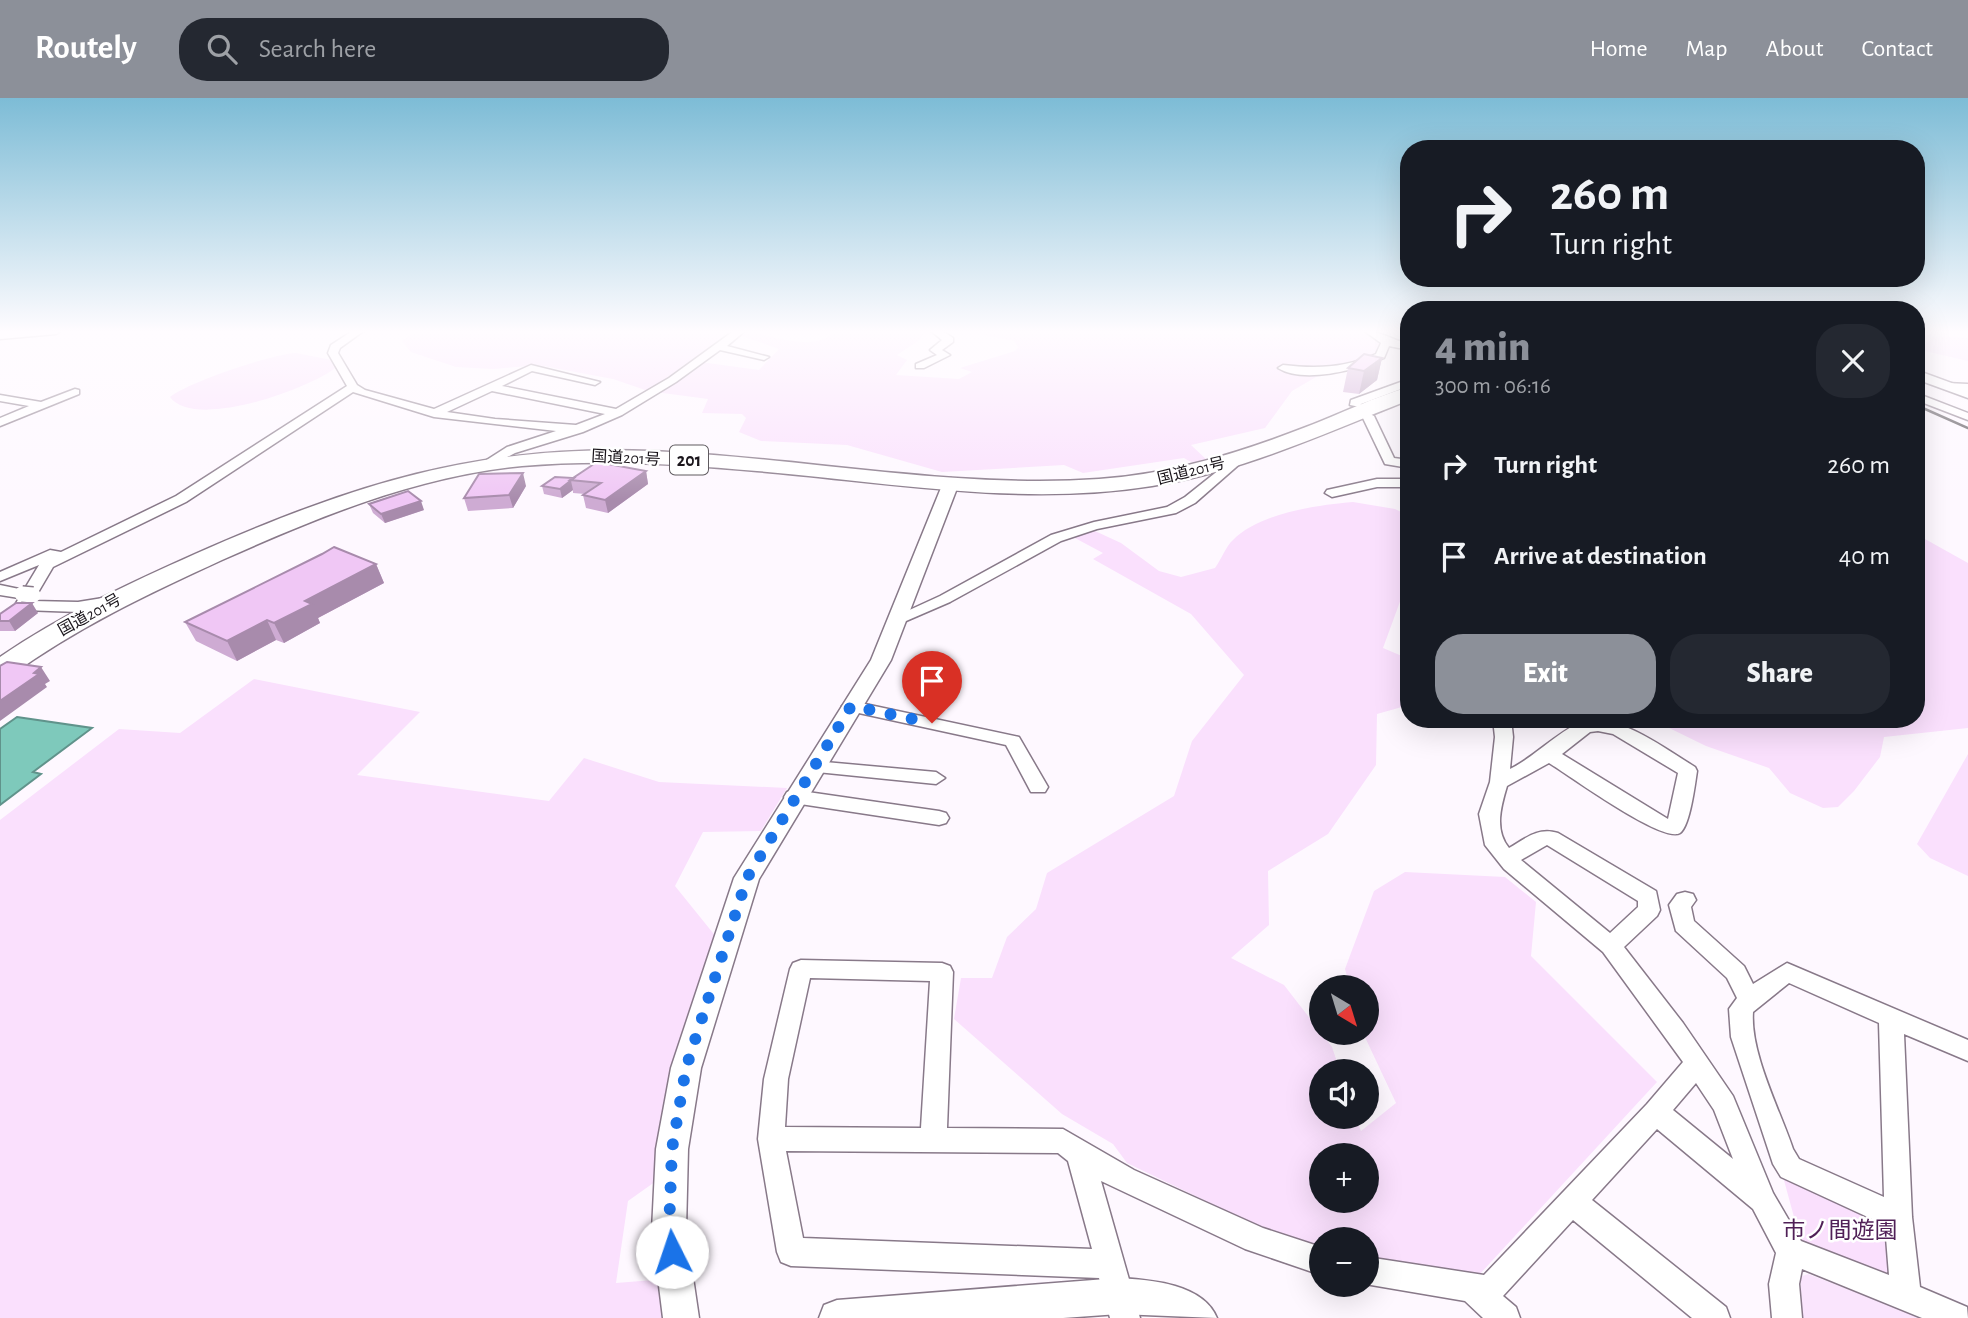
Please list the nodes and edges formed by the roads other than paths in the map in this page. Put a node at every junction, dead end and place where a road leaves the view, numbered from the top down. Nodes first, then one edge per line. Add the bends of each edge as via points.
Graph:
1 (353, 387) joint
2 (491, 387) joint
3 (656, 387) edge
4 (1395, 387) edge
5 (1949, 387) edge
6 (75, 392) dead end
7 (1968, 394) edge
8 (1400, 396) edge
9 (0, 398) edge
10 (1925, 400) edge
11 (42, 405) junction
12 (1356, 405) dead end
13 (618, 412) junction
14 (434, 414) junction
15 (1368, 416) dead end
16 (1968, 417) edge
17 (0, 422) edge
18 (579, 429) junction
19 (1239, 457) junction
20 (1389, 461) junction
21 (488, 463) junction
22 (1400, 463) edge
23 (1400, 470) edge
24 (951, 483) junction
25 (1400, 483) edge
26 (1332, 493) dead end
27 (96, 540) junction
28 (0, 577) edge
29 (18, 593) edge
30 (0, 602) edge
31 (109, 602) junction
32 (900, 618) junction
33 (0, 670) edge
34 (851, 706) junction
35 (1502, 728) edge
36 (1584, 728) edge
37 (1611, 728) edge
38 (1549, 754) junction
39 (814, 767) junction
40 (936, 778) dead end
41 (1499, 782) junction
42 (1038, 787) dead end
43 (794, 797) junction
44 (939, 818) dead end
45 (1507, 859) junction
46 (1685, 900) dead end
47 (1611, 946) junction
48 (1749, 999) junction
49 (1891, 1018) junction
50 (1968, 1051) edge
51 (1697, 1063) junction
52 (1656, 1112) junction
53 (933, 1138) junction
54 (771, 1139) junction
55 (1080, 1156) junction
56 (1763, 1201) junction
57 (1573, 1202) junction
58 (1898, 1217) junction
59 (1791, 1251) junction
60 (1309, 1259) edge
61 (1379, 1273) edge
62 (1473, 1288) junction
63 (1118, 1293) edge
64 (1906, 1296) junction
65 (681, 1318) edge
66 (836, 1318) edge
67 (1199, 1318) edge
68 (1505, 1318) edge
69 (1715, 1318) edge
70 (1787, 1318) edge
71 (1956, 1318) edge

1 - 14 street
1 - 27 street via 181,499
2 - 13 street
2 - 14 street
3 - 13 street
4 - 12 street
5 - 7 street
6 - 11 street
8 - 19 highway, 国道201号 / 201
9 - 11 street
10 - 16 street
11 - 17 street
13 - 18 street
14 - 18 street via 486,424
15 - 20 street
18 - 21 street via 505,451
19 - 24 highway, 国道201号 / 201 via 1194,472 1096,485
19 - 32 street via 1190,500 1171,510 1056,538
20 - 22 street
20 - 23 street
21 - 24 highway, 国道201号 / 201 via 614,455
21 - 31 highway, 国道201号 / 201 via 343,501
24 - 32 street
25 - 26 street
27 - 28 street via 86,539
27 - 31 street via 47,564 23,606 78,607
29 - 30 street
29 - 31 street
31 - 33 highway, 国道201号 / 201
32 - 34 street
34 - 39 street
34 - 42 street via 1013,741
35 - 41 street
36 - 38 street
37 - 38 street via 1688,771 1672,829
38 - 41 street
39 - 40 street
39 - 43 street
41 - 45 street via 1489,814 1495,845
43 - 44 street
43 - 65 street via 747,878 686,1068 672,1149 669,1230
45 - 47 street
45 - 47 street via 1551,838 1648,897 1648,910
46 - 48 street via 1680,905 1684,925 1736,972
47 - 51 street
48 - 49 street via 1787,972
48 - 58 street via 1740,1010 1742,1035 1790,1168
49 - 50 street
49 - 58 street
51 - 52 street
51 - 56 street via 1724,1104
52 - 56 street
52 - 57 street
53 - 54 street
53 - 54 street via 942,972 801,969 776,1079
53 - 55 street via 1063,1141
54 - 63 street via 791,1252
55 - 60 street via 1291,1255
55 - 63 street
56 - 59 street
57 - 62 street via 1489,1290
57 - 69 street
58 - 64 street
59 - 64 street
59 - 70 street via 1784,1284
61 - 62 street
62 - 68 street
63 - 66 street
63 - 67 street via 1163,1299
64 - 71 street

